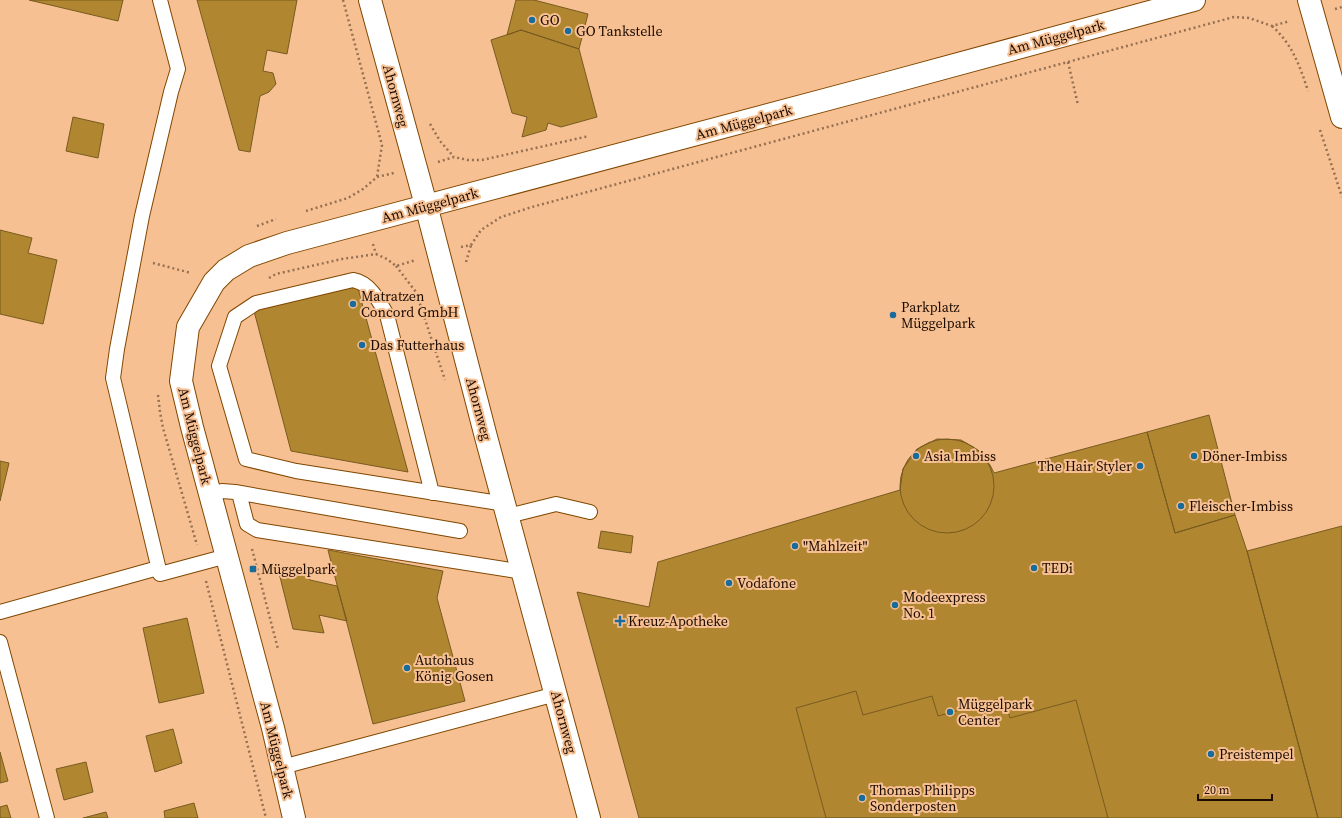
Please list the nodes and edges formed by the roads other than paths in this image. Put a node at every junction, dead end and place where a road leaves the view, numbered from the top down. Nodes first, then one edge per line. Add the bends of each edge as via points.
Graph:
1 (160, 0) edge
2 (370, 0) edge
3 (1194, 0) edge
4 (1311, 7) edge
5 (1342, 117) edge
6 (426, 206) junction
7 (239, 493) junction
8 (432, 493) junction
9 (210, 494) junction
10 (507, 510) junction
11 (590, 512) dead end
12 (460, 531) dead end
13 (227, 556) junction
14 (158, 568) junction
15 (523, 572) junction
16 (0, 612) edge
17 (0, 642) edge
18 (556, 694) junction
19 (282, 768) junction
20 (47, 818) edge
21 (294, 818) edge
22 (590, 818) edge

1 - 14 lane via 178,69 143,209 113,378
2 - 6 main road, Ahornweg
3 - 6 main road, Am Müggelpark
4 - 5 main road
6 - 9 main road, Am Müggelpark via 287,243 249,256 226,270 214,282 188,327 181,381
6 - 10 main road, Ahornweg
7 - 9 lane via 222,491
7 - 12 lane
7 - 15 lane via 247,524 257,530
8 - 8 lane via 296,471 246,459 219,366 235,317 256,303 353,280 375,294 386,315
8 - 10 lane
9 - 13 main road, Am Müggelpark
10 - 11 lane via 556,504
10 - 15 main road, Ahornweg
13 - 14 lane via 160,574
13 - 19 main road, Am Müggelpark
14 - 16 lane
15 - 18 main road, Ahornweg
17 - 20 lane
18 - 19 lane
18 - 22 main road, Ahornweg
19 - 21 main road, Am Müggelpark

